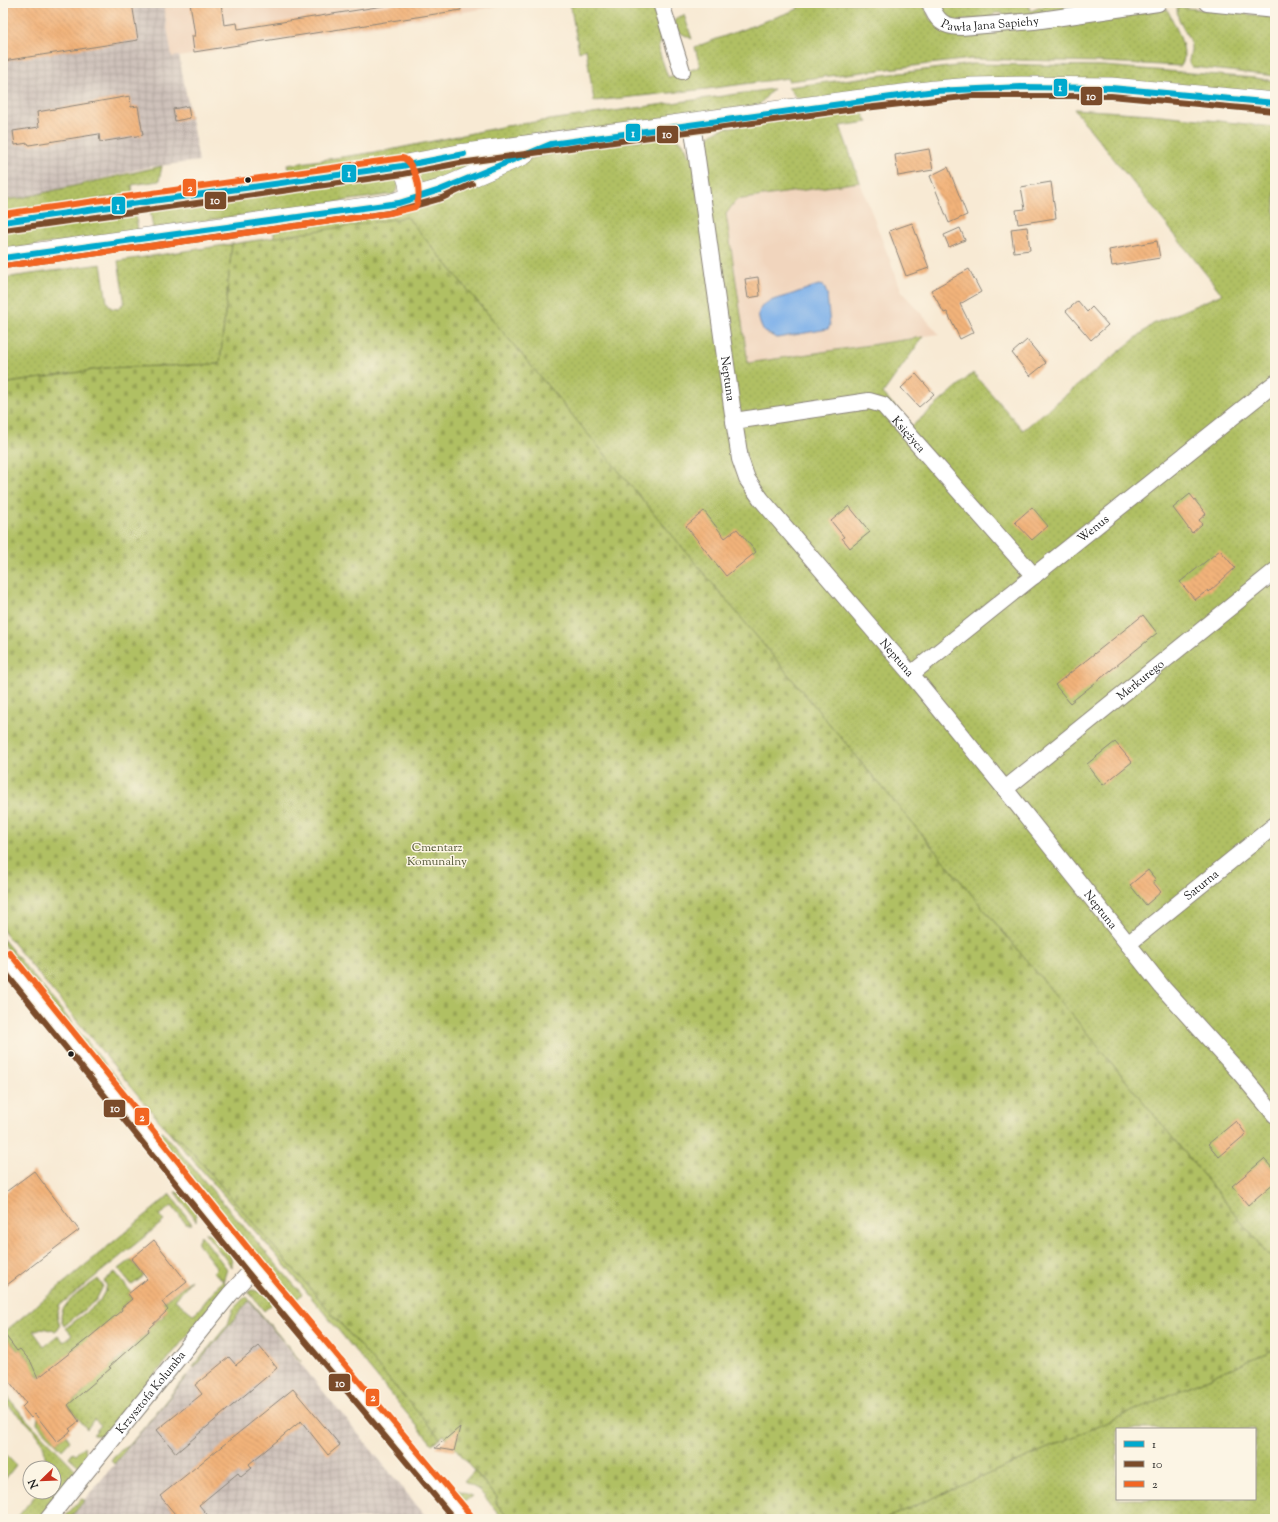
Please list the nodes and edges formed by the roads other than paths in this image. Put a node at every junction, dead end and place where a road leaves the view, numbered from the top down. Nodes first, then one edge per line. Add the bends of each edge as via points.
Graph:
1 (661, 3) edge
2 (930, 3) edge
3 (1158, 3) edge
4 (1207, 3) edge
5 (1275, 10) edge
6 (682, 71) dead end
7 (1275, 103) edge
8 (692, 123) junction
9 (551, 144) junction
10 (402, 166) junction
11 (410, 200) junction
12 (3, 222) edge
13 (3, 258) edge
14 (1275, 383) edge
15 (734, 421) junction
16 (1275, 571) edge
17 (1034, 576) junction
18 (911, 674) junction
19 (1005, 789) junction
20 (1275, 825) edge
21 (1128, 944) junction
22 (3, 957) edge
23 (1275, 1115) edge
24 (254, 1268) junction
25 (48, 1519) edge
26 (464, 1519) edge

1 - 6 street
2 - 3 street, Pawła Jana Sapiehy via 942,24 961,28 1034,21
4 - 5 street
7 - 8 street via 1111,88 1010,87 935,91
8 - 9 street
8 - 15 street, Neptuna
9 - 10 street via 459,155
9 - 11 street
10 - 11 street via 411,188
10 - 12 street
11 - 13 street
14 - 17 street, Wenus
15 - 17 street, Księżyca via 869,402 883,405
15 - 18 street, Neptuna via 740,459 747,479 761,499
16 - 19 street, Merkurego
17 - 18 street, Wenus
18 - 19 street, Neptuna
19 - 21 street, Neptuna
20 - 21 street, Saturna
21 - 23 street, Neptuna via 1163,988
22 - 24 street
24 - 25 street, Krzysztofa Kolumba via 230,1294
24 - 26 street

